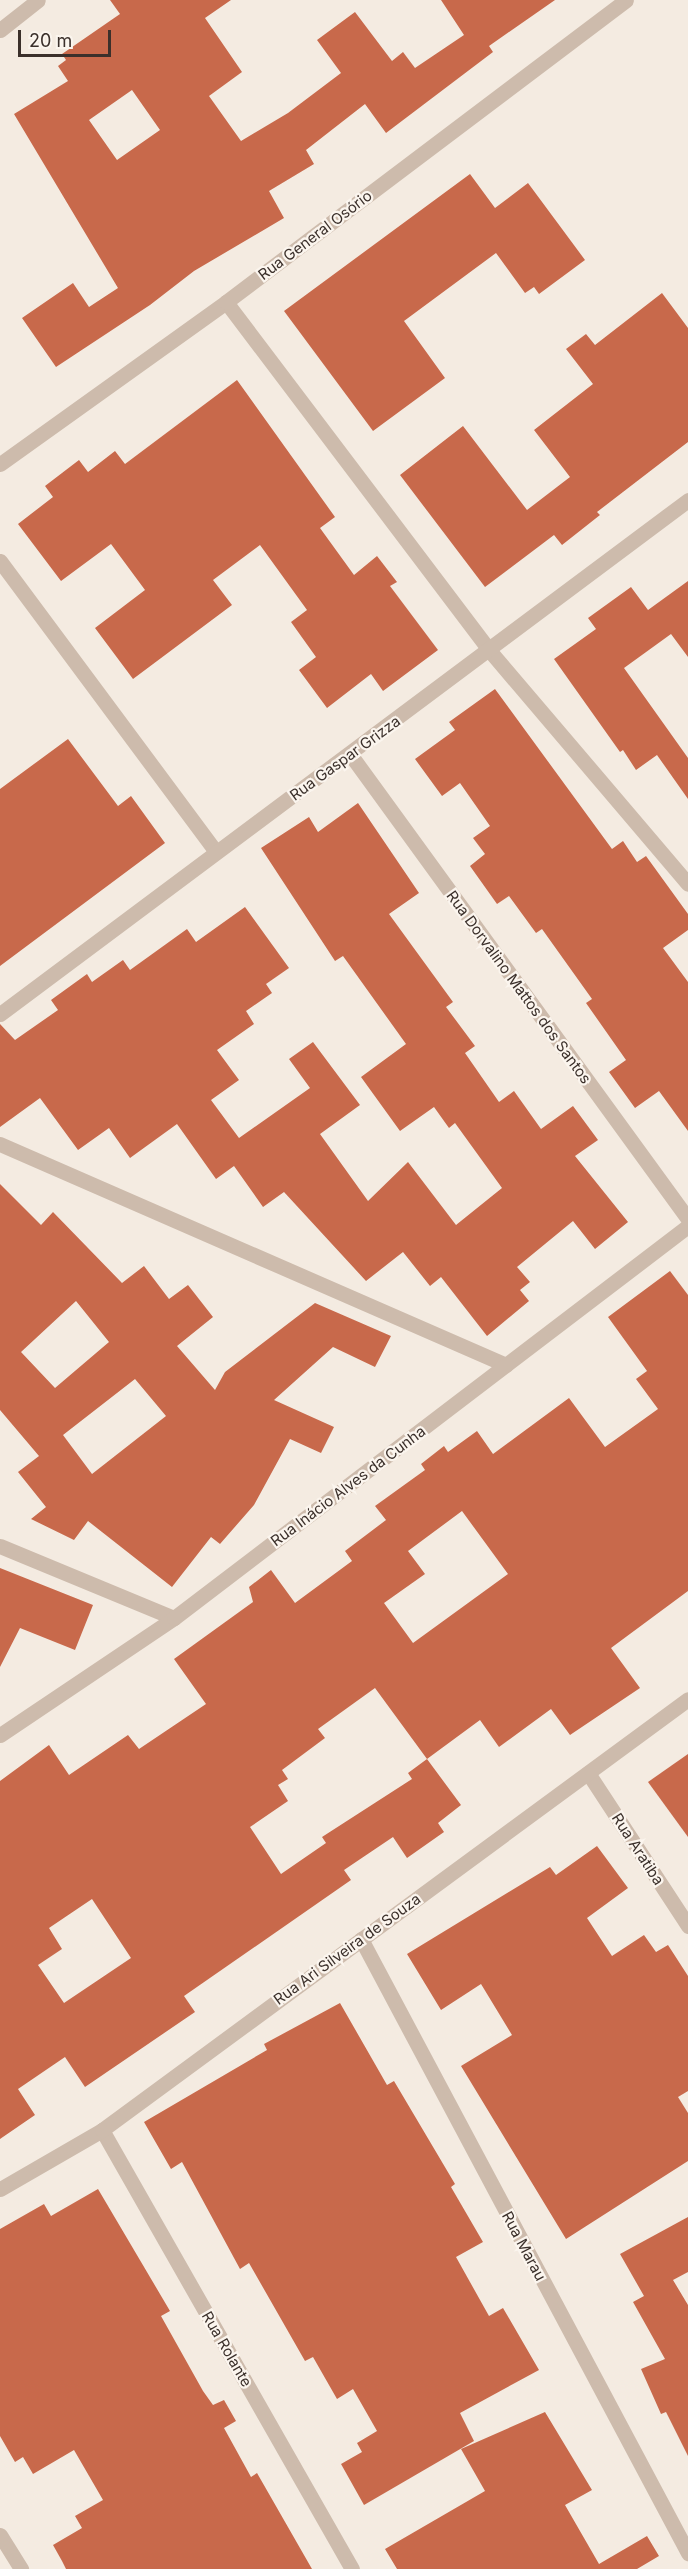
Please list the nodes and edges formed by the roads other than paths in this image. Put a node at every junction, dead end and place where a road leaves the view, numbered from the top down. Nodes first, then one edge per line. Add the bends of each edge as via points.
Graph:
1 (38, 0) edge
2 (626, 0) edge
3 (0, 30) edge
4 (226, 302) junction
5 (0, 464) edge
6 (688, 500) edge
7 (0, 561) edge
8 (489, 650) junction
9 (350, 754) junction
10 (216, 852) junction
11 (688, 884) edge
12 (0, 1014) edge
13 (0, 1144) edge
14 (688, 1219) edge
15 (688, 1226) edge
16 (506, 1365) junction
17 (0, 1546) edge
18 (174, 1618) junction
19 (688, 1699) edge
20 (0, 1735) edge
21 (588, 1773) junction
22 (688, 1926) edge
23 (361, 1939) junction
24 (102, 2130) junction
25 (0, 2189) edge
26 (0, 2535) edge
27 (688, 2553) edge
28 (21, 2569) edge
29 (352, 2569) edge

1 - 3 street
2 - 4 street, Rua General Osório
4 - 5 street, Rua General Osório
4 - 8 street
6 - 8 street, Rua Gaspar Grizza
7 - 10 street
8 - 9 street, Rua Gaspar Grizza
8 - 11 street
9 - 10 street, Rua Gaspar Grizza
9 - 14 street, Rua Dorvalino Mattos dos Santos
10 - 12 street, Rua Gaspar Grizza
13 - 16 street
15 - 16 street, Rua Inácio Alves da Cunha
16 - 18 street, Rua Inácio Alves da Cunha
17 - 18 street
18 - 20 street, Rua Inácio Alves da Cunha
19 - 21 street, Rua Ari Silveira de Souza
21 - 22 street, Rua Aratiba
21 - 23 street, Rua Ari Silveira de Souza
23 - 24 street, Rua Ari Silveira de Souza
23 - 27 street, Rua Marau
24 - 25 street, Rua Ari Silveira de Souza
24 - 29 street, Rua Rolante
26 - 28 street

